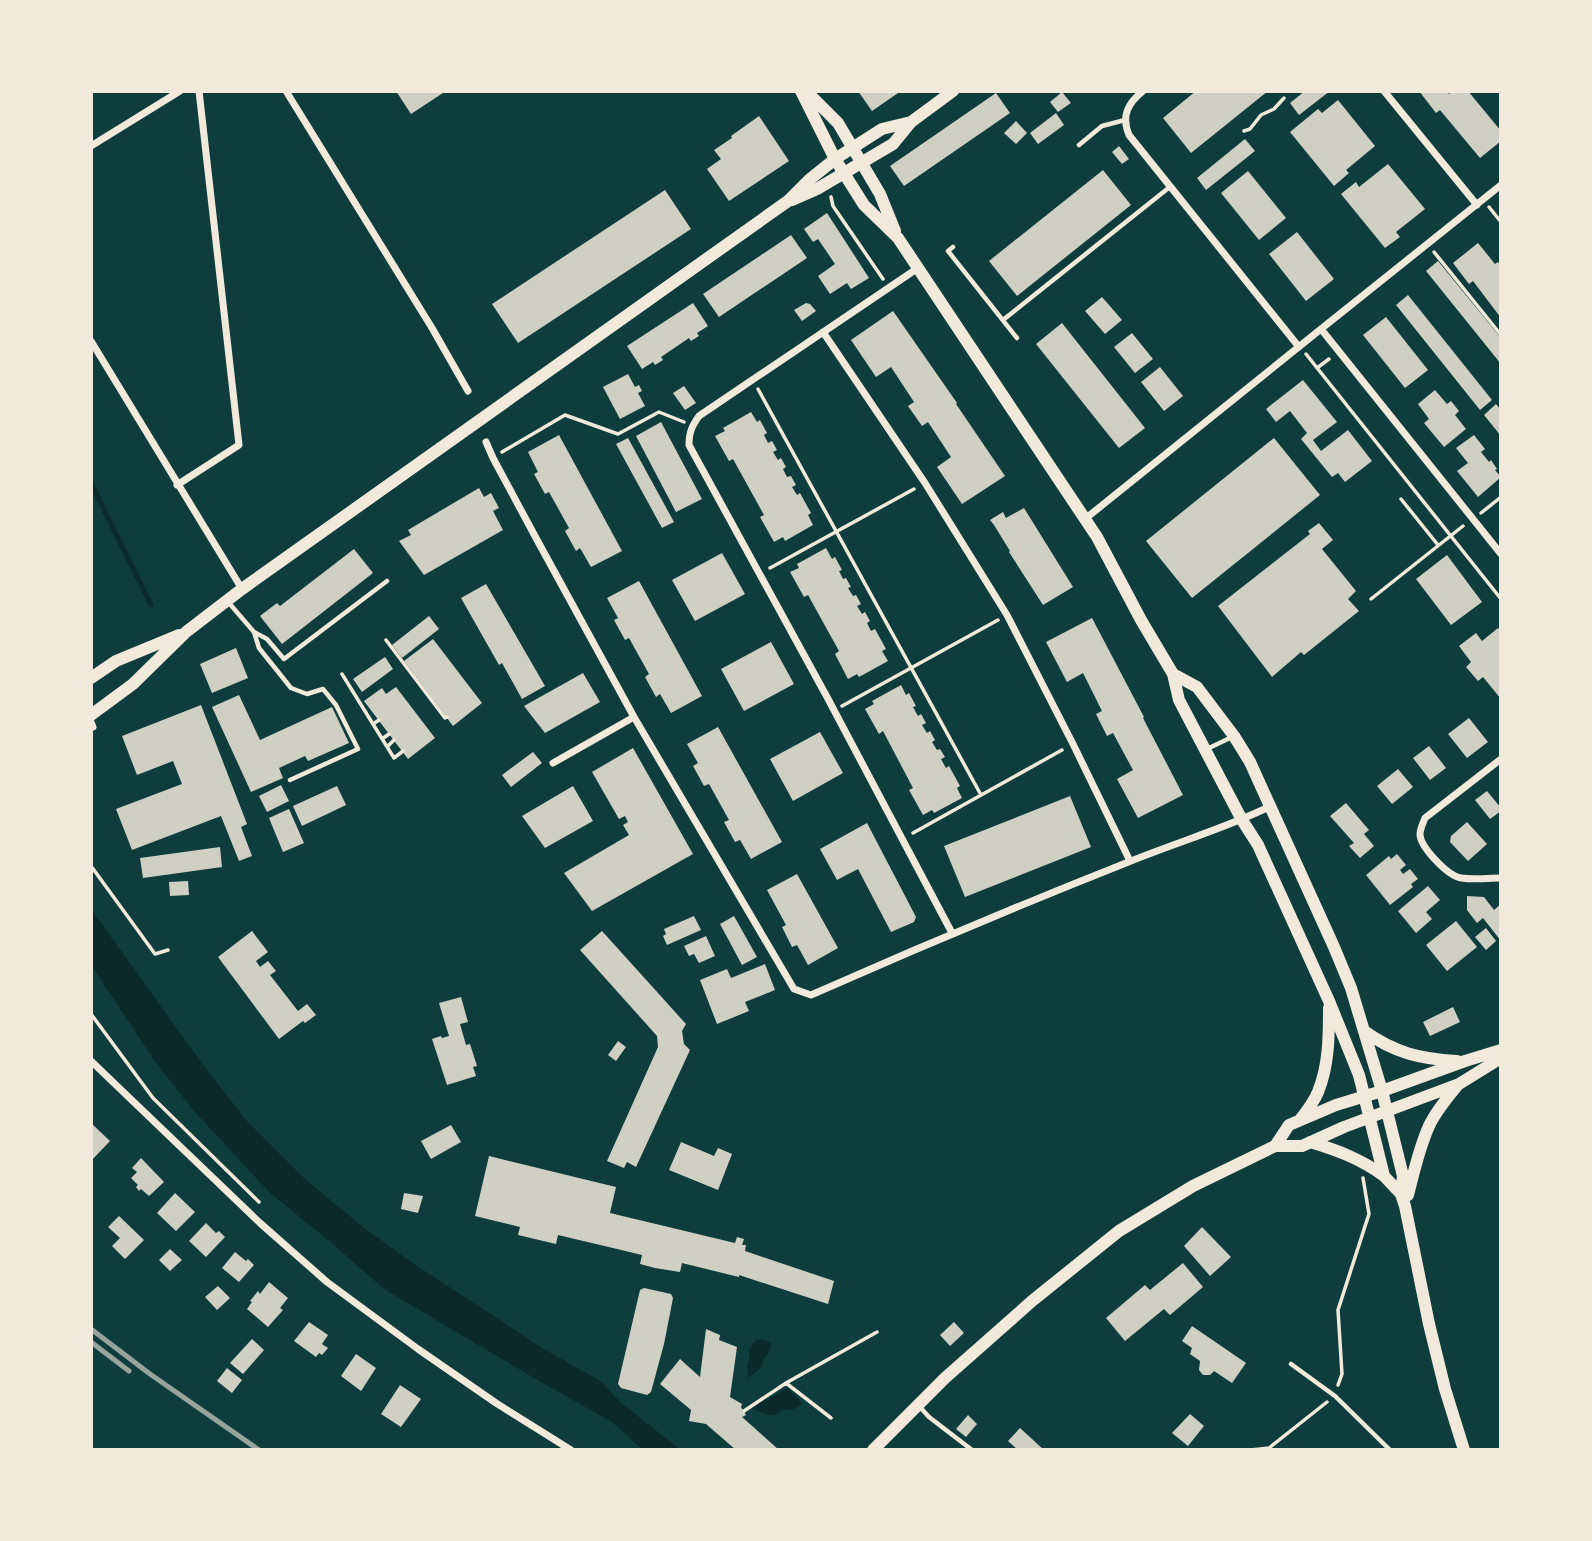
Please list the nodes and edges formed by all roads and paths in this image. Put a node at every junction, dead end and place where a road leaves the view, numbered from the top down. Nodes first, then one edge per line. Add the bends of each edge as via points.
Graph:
1 (180, 91) edge
2 (199, 91) edge
3 (286, 91) edge
4 (804, 91) edge
5 (953, 91) edge
6 (1143, 91) edge
7 (1384, 91) edge
8 (1283, 98) dead end
9 (1125, 120) junction
10 (911, 122) junction
11 (1244, 131) dead end
12 (1079, 145) dead end
13 (91, 146) edge
14 (853, 148) junction
15 (835, 159) junction
16 (862, 162) junction
17 (844, 174) junction
18 (1501, 185) edge
19 (1171, 186) junction
20 (831, 195) dead end
21 (788, 201) junction
22 (1476, 205) junction
23 (1489, 207) dead end
24 (1501, 222) edge
25 (898, 238) junction
26 (1429, 244) junction
27 (953, 247) dead end
28 (918, 268) junction
29 (889, 288) junction
30 (1003, 320) junction
31 (1321, 329) junction
32 (823, 332) junction
33 (1501, 335) edge
34 (1017, 338) dead end
35 (91, 341) edge
36 (1299, 347) junction
37 (1332, 356) dead end
38 (1317, 368) junction
39 (753, 380) junction
40 (468, 391) dead end
41 (692, 425) junction
42 (486, 442) dead end
43 (493, 458) junction
44 (925, 483) junction
45 (177, 485) junction
46 (1501, 497) edge
47 (1401, 499) dead end
48 (1482, 512) dead end
49 (1085, 519) junction
50 (836, 532) junction
51 (1451, 535) junction
52 (1438, 545) junction
53 (1501, 554) edge
54 (760, 573) junction
55 (387, 581) dead end
56 (242, 589) junction
57 (1501, 598) edge
58 (1371, 599) dead end
59 (227, 601) junction
60 (1007, 615) junction
61 (186, 632) junction
62 (254, 632) junction
63 (386, 640) dead end
64 (911, 668) junction
65 (342, 674) dead end
66 (1173, 674) junction
67 (91, 678) edge
68 (834, 710) junction
69 (373, 712) dead end
70 (368, 717) junction
71 (447, 717) dead end
72 (634, 717) junction
73 (379, 720) dead end
74 (92, 721) edge
75 (373, 724) junction
76 (389, 734) dead end
77 (1234, 736) junction
78 (382, 739) junction
79 (394, 740) dead end
80 (1073, 744) junction
81 (387, 747) junction
82 (1206, 750) junction
83 (403, 751) dead end
84 (1501, 759) edge
85 (553, 763) dead end
86 (290, 780) dead end
87 (981, 795) junction
88 (1270, 807) junction
89 (1242, 820) junction
90 (903, 838) junction
91 (1130, 861) junction
92 (91, 866) edge
93 (1501, 878) edge
94 (952, 933) junction
95 (168, 950) dead end
96 (1329, 1001) junction
97 (91, 1014) edge
98 (1364, 1031) junction
99 (1501, 1050) edge
100 (1501, 1058) edge
101 (91, 1061) edge
102 (1465, 1061) junction
103 (1459, 1084) junction
104 (1382, 1091) junction
105 (1363, 1097) junction
106 (1387, 1111) junction
107 (1369, 1118) junction
108 (1300, 1120) junction
109 (1310, 1142) junction
110 (1275, 1146) junction
111 (1363, 1173) dead end
112 (1384, 1177) junction
113 (1403, 1200) junction
114 (266, 1210) dead end
115 (877, 1332) dead end
116 (1291, 1364) dead end
117 (786, 1383) junction
118 (1335, 1396) junction
119 (918, 1405) junction
120 (744, 1410) dead end
121 (831, 1418) dead end
122 (571, 1450) edge
123 (873, 1450) edge
124 (972, 1450) edge
125 (1251, 1450) edge
126 (1390, 1450) edge
127 (1464, 1450) edge

1 - 13 street
2 - 45 street via 239,445
3 - 40 street
4 - 14 main road via 838,123
4 - 15 main road
5 - 10 main road
6 - 9 street via 1128,106
7 - 22 street
8 - 11 path
9 - 12 lane via 1102,126
9 - 19 street via 1129,135
10 - 14 main road via 882,129
10 - 16 main road via 892,144
14 - 15 main road
14 - 16 main road
15 - 17 main road
15 - 21 main road
16 - 17 main road
16 - 25 main road
17 - 21 main road
17 - 25 main road via 864,205
18 - 22 street
19 - 30 lane
19 - 36 street
20 - 29 path via 833,206
21 - 56 main road
22 - 26 street
23 - 24 path
25 - 28 main road
26 - 31 street
26 - 33 path
27 - 30 lane via 948,251
28 - 29 street
28 - 49 main road
29 - 32 street
30 - 34 lane
31 - 36 street
31 - 53 street
32 - 39 street
32 - 44 street
35 - 45 street
36 - 38 path
36 - 49 street
37 - 38 path
38 - 51 path
39 - 41 street
39 - 50 path
41 - 43 path via 659,412 618,435 565,415
41 - 54 street via 689,445
42 - 43 street
43 - 72 street
44 - 50 path
44 - 60 street
45 - 56 street
46 - 48 path
47 - 52 path
49 - 66 main road
50 - 54 path
50 - 64 path
51 - 52 path
51 - 57 path
52 - 58 path
54 - 68 street
55 - 62 lane via 284,659
56 - 59 main road
59 - 61 main road
59 - 62 lane
60 - 64 path
60 - 80 street
61 - 67 main road via 116,661
61 - 74 main road
62 - 86 lane via 259,648 291,688 307,694 323,689 358,749
63 - 71 path
64 - 68 path
64 - 87 path
65 - 70 path
66 - 77 main road via 1197,687
66 - 82 main road via 1179,700
68 - 90 street
69 - 70 path
70 - 75 path
72 - 85 street
72 - 94 street via 794,989 811,995
73 - 75 path
75 - 78 path
76 - 78 path
77 - 82 lane
77 - 88 main road
78 - 81 path
79 - 81 path
80 - 87 path
80 - 91 street
81 - 83 path via 394,758
82 - 89 main road
84 - 93 street via 1425,818 1420,832 1421,841 1452,875
87 - 90 path
88 - 89 street
88 - 98 main road via 1334,947
89 - 91 street
89 - 96 main road via 1258,845
90 - 94 street
91 - 94 street
92 - 95 path via 155,954
96 - 105 main road via 1359,1075
96 - 108 main road via 1329,1049 1321,1082
97 - 114 path via 153,1098
98 - 102 main road via 1403,1053
98 - 104 main road
99 - 102 main road
100 - 103 main road
101 - 122 street via 327,1282 496,1403
102 - 104 main road
103 - 106 main road
103 - 113 main road via 1429,1127
104 - 105 main road
104 - 106 main road
105 - 107 main road
105 - 108 main road
106 - 107 main road
106 - 113 main road via 1403,1176
107 - 109 main road
107 - 112 main road
108 - 110 main road via 1289,1125
109 - 110 main road
109 - 112 main road via 1349,1155
110 - 119 main road via 1119,1231 1032,1301
111 - 118 path via 1368,1214 1338,1310 1342,1374
112 - 113 main road
113 - 127 main road via 1445,1390
115 - 117 path
116 - 118 lane
117 - 120 path
117 - 121 path
118 - 125 path via 1269,1448
118 - 126 lane
119 - 123 main road
119 - 124 lane

